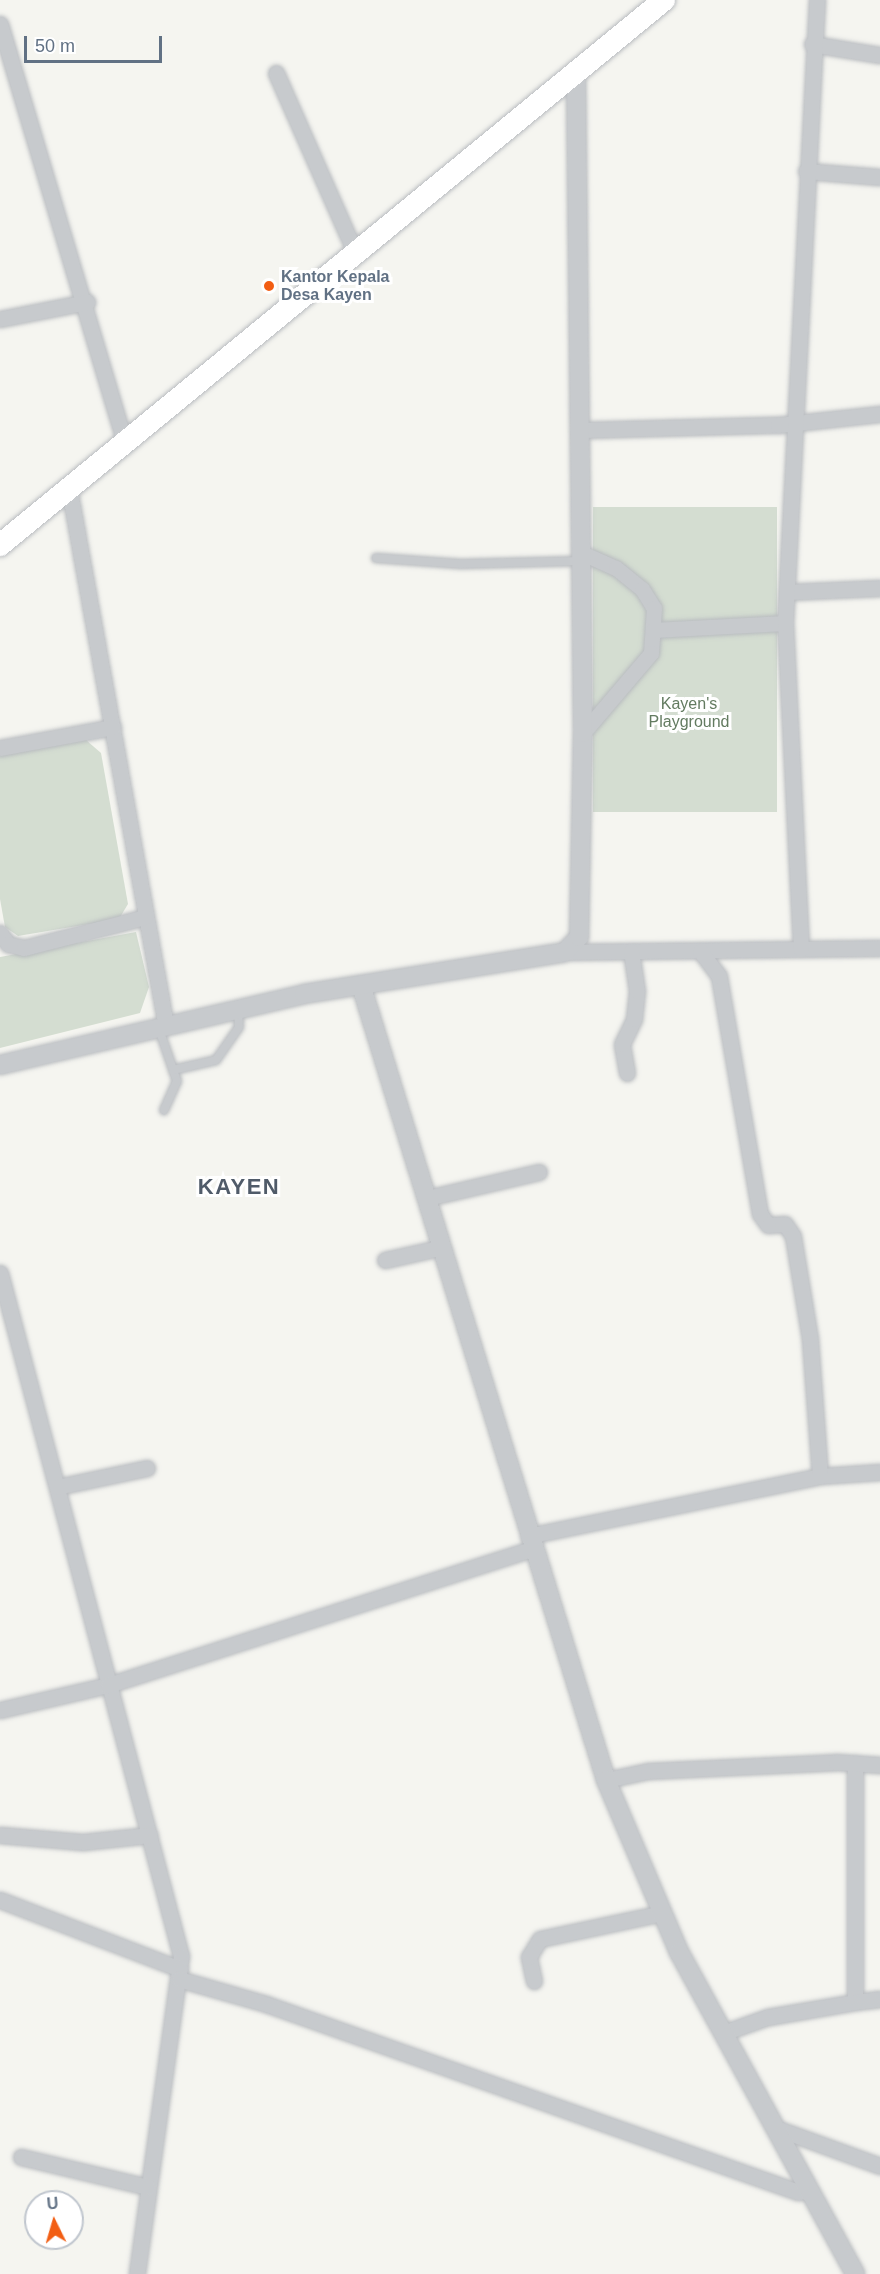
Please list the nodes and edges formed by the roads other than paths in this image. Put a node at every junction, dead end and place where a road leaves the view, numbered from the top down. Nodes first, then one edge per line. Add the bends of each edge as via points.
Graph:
1 (664, 0) edge
2 (817, 0) edge
3 (0, 24) edge
4 (812, 44) junction
5 (880, 55) edge
6 (576, 72) junction
7 (276, 73) dead end
8 (806, 171) junction
9 (880, 177) edge
10 (356, 254) junction
11 (87, 302) junction
12 (0, 319) edge
13 (880, 414) edge
14 (792, 424) junction
15 (582, 430) junction
16 (126, 446) junction
17 (69, 488) junction
18 (0, 545) edge
19 (582, 557) junction
20 (376, 558) dead end
21 (880, 588) edge
22 (787, 592) junction
23 (785, 623) junction
24 (653, 630) junction
25 (113, 727) junction
26 (583, 733) junction
27 (0, 748) edge
28 (145, 917) junction
29 (3, 941) edge
30 (880, 948) edge
31 (801, 949) junction
32 (631, 951) junction
33 (700, 951) junction
34 (565, 952) junction
35 (361, 985) junction
36 (238, 1009) junction
37 (162, 1027) junction
38 (0, 1065) edge
39 (173, 1070) junction
40 (627, 1073) dead end
41 (164, 1110) dead end
42 (539, 1172) dead end
43 (427, 1198) junction
44 (442, 1247) junction
45 (385, 1260) dead end
46 (0, 1274) edge
47 (147, 1468) dead end
48 (880, 1472) edge
49 (820, 1476) junction
50 (57, 1487) junction
51 (530, 1543) junction
52 (108, 1685) junction
53 (0, 1710) edge
54 (855, 1763) junction
55 (880, 1765) edge
56 (606, 1780) junction
57 (0, 1835) edge
58 (150, 1835) junction
59 (0, 1900) edge
60 (662, 1913) junction
61 (180, 1968) junction
62 (534, 1981) dead end
63 (880, 1999) edge
64 (855, 2002) junction
65 (723, 2033) junction
66 (773, 2127) junction
67 (21, 2157) dead end
68 (880, 2166) edge
69 (148, 2187) junction
70 (810, 2190) junction
71 (137, 2274) edge
72 (855, 2274) edge

1 - 6 main road
2 - 4 street
3 - 11 street
4 - 5 street
4 - 8 street
6 - 10 main road
6 - 15 street
7 - 10 street
8 - 9 street
8 - 14 street
10 - 16 main road
11 - 12 street
11 - 16 street
13 - 14 street
14 - 15 street
14 - 22 street
15 - 19 street
16 - 17 main road
17 - 18 main road
17 - 25 street
19 - 20 lane via 461,564
19 - 24 street via 616,568 642,589 654,608
19 - 26 street
21 - 22 street
22 - 23 street
23 - 24 street
23 - 31 street
24 - 26 street via 651,653
25 - 27 street
25 - 28 street
26 - 34 street via 583,923
28 - 29 street via 45,945
28 - 37 street
30 - 31 street
31 - 33 street
32 - 33 street
32 - 34 street
32 - 40 street via 637,991 634,1019 622,1044
33 - 49 street via 719,976 760,1214 768,1226 785,1224 793,1236 810,1339
34 - 35 street
35 - 36 street
35 - 43 street
36 - 37 street
36 - 39 lane via 239,1027 216,1060
37 - 38 street
37 - 39 lane
39 - 41 lane via 174,1092
42 - 43 street
43 - 44 street
44 - 45 street
44 - 51 street
46 - 50 street
47 - 50 street
48 - 49 street
49 - 51 street
50 - 52 street
51 - 52 street
51 - 56 street
52 - 53 street
52 - 58 street
54 - 55 street
54 - 56 street via 648,1771
54 - 64 street
56 - 60 street
57 - 58 street via 83,1842
58 - 61 street
59 - 61 street
60 - 62 street via 540,1939 529,1957
60 - 65 street
61 - 69 street
61 - 70 street via 266,2004 798,2192
63 - 64 street
64 - 65 street via 768,2017
65 - 66 street
66 - 68 street
66 - 70 street
67 - 69 street
69 - 71 street
70 - 72 street

